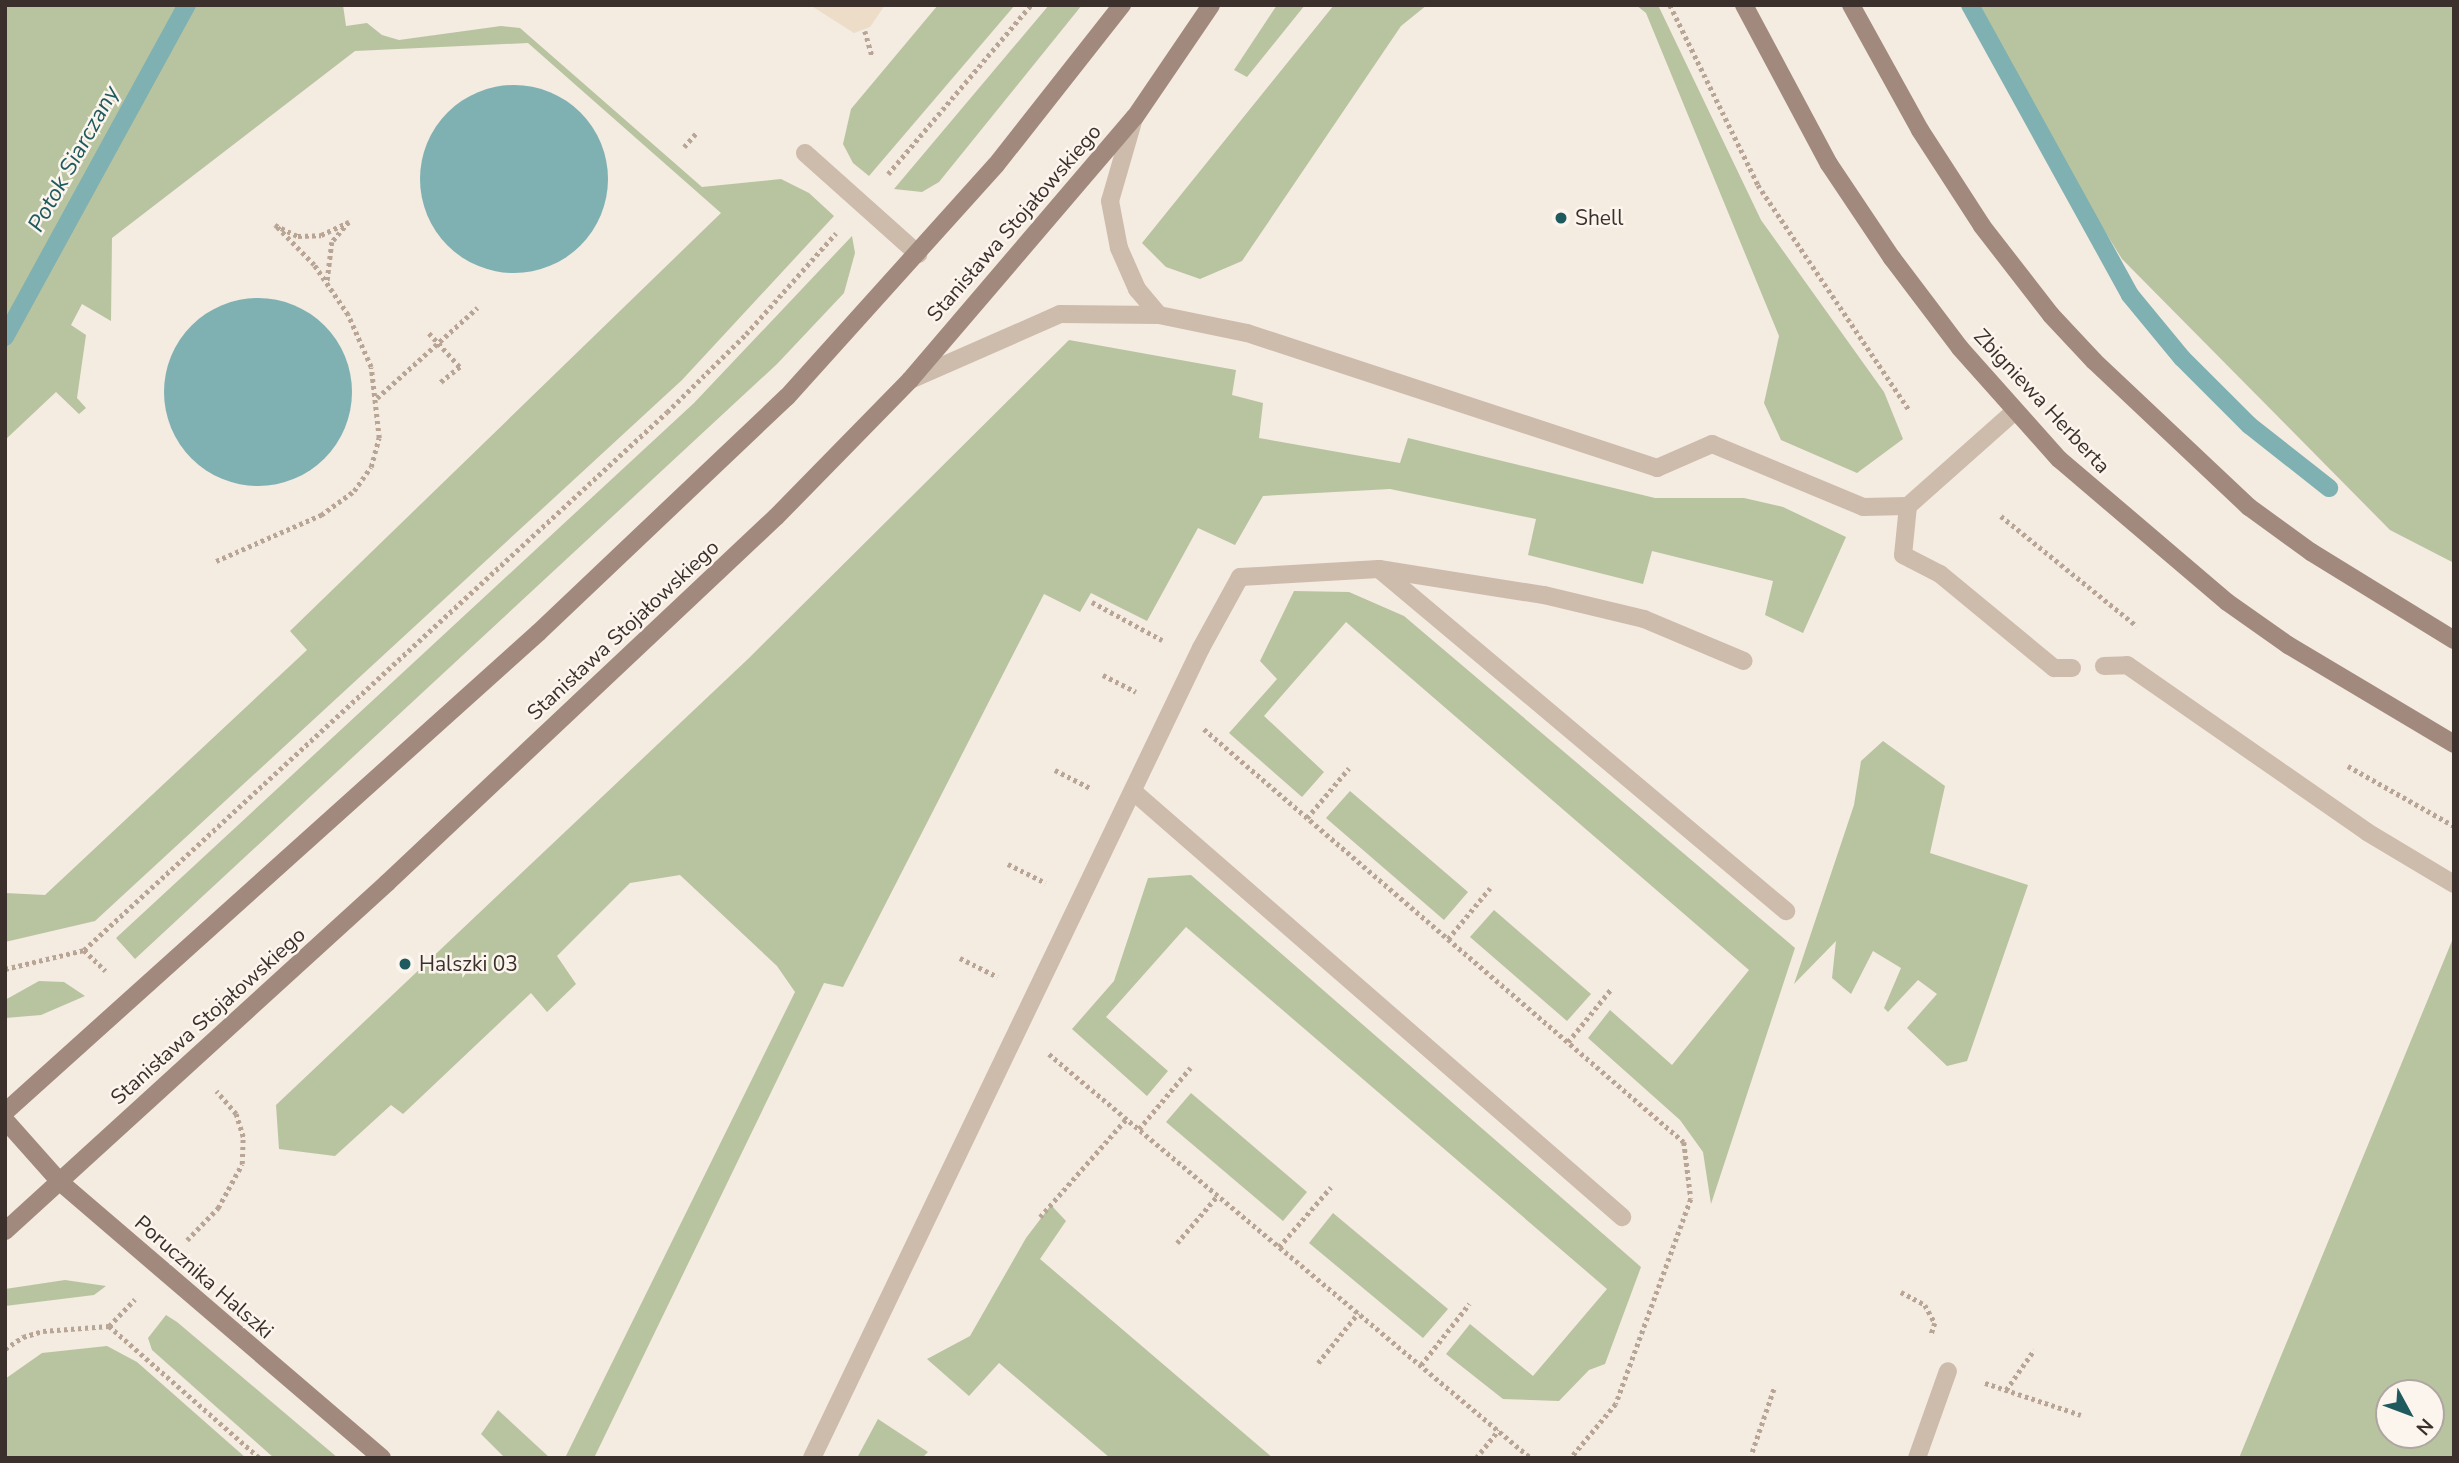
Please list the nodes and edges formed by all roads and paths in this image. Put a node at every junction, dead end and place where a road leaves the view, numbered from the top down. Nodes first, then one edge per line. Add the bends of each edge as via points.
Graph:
1 (1031, 5) edge
2 (1122, 5) edge
3 (1211, 5) edge
4 (1670, 5) edge
5 (1744, 5) edge
6 (1851, 5) edge
7 (865, 31) dead end
8 (872, 55) dead end
9 (1135, 117) junction
10 (696, 133) dead end
11 (684, 147) dead end
12 (805, 153) dead end
13 (862, 205) junction
14 (918, 254) junction
15 (327, 284) junction
16 (477, 308) dead end
17 (1159, 315) junction
18 (429, 333) dead end
19 (437, 341) junction
20 (910, 380) junction
21 (439, 384) dead end
22 (376, 398) junction
23 (1910, 411) dead end
24 (2015, 411) junction
25 (1908, 506) junction
26 (216, 561) dead end
27 (1379, 569) junction
28 (1092, 602) dead end
29 (2454, 640) edge
30 (1168, 643) dead end
31 (1744, 661) dead end
32 (2104, 666) dead end
33 (2072, 668) dead end
34 (1103, 675) dead end
35 (1140, 694) dead end
36 (1175, 705) junction
37 (2454, 744) edge
38 (1349, 768) dead end
39 (1055, 770) dead end
40 (1135, 793) junction
41 (1103, 794) dead end
42 (1307, 818) junction
43 (1008, 864) dead end
44 (2454, 884) edge
45 (1056, 888) dead end
46 (1490, 888) dead end
47 (1786, 911) dead end
48 (1448, 939) junction
49 (84, 950) junction
50 (960, 958) dead end
51 (5, 969) edge
52 (113, 978) dead end
53 (1009, 982) dead end
54 (1611, 989) dead end
55 (1019, 1029) junction
56 (1568, 1042) junction
57 (1190, 1068) dead end
58 (227, 1103) dead end
59 (5, 1112) edge
60 (1126, 1119) junction
61 (5, 1120) edge
62 (1139, 1129) junction
63 (60, 1182) junction
64 (1332, 1187) dead end
65 (1218, 1195) junction
66 (209, 1217) dead end
67 (1040, 1217) dead end
68 (1622, 1217) dead end
69 (5, 1231) edge
70 (1177, 1243) dead end
71 (1279, 1247) junction
72 (1901, 1292) dead end
73 (136, 1297) dead end
74 (1469, 1304) dead end
75 (1358, 1313) junction
76 (109, 1326) junction
77 (5, 1349) edge
78 (2034, 1350) dead end
79 (1318, 1363) dead end
80 (1421, 1366) junction
81 (1948, 1371) junction
82 (1774, 1388) dead end
83 (2006, 1390) junction
84 (2081, 1415) dead end
85 (1499, 1430) junction
86 (1752, 1452) dead end
87 (260, 1458) edge
88 (382, 1458) edge
89 (812, 1458) edge
90 (1476, 1458) edge
91 (1531, 1458) edge
92 (1571, 1458) edge
93 (1917, 1458) edge

1 - 13 path
2 - 14 street via 996,165
3 - 9 street, Stanisława Stojałowskiego
4 - 23 path via 1758,185
5 - 24 street, Zbigniewa Herberta via 1799,111 1862,215 1960,348
6 - 29 street via 1920,130 1982,226 2094,362 2249,507 2311,552
7 - 8 path
9 - 17 street via 1110,201 1118,248 1137,289
9 - 20 street, Stanisława Stojałowskiego
10 - 11 path
12 - 13 street
13 - 14 street
13 - 49 path via 746,334 667,412
14 - 59 street via 787,397 644,534
15 - 15 path via 299,246 275,225 298,236 321,234 349,222 332,242
15 - 22 path via 348,315 370,367
16 - 19 path
17 - 20 street via 1060,314
17 - 25 street via 1247,333 1657,468 1712,444 1863,507
18 - 19 path
19 - 21 path via 460,367
19 - 22 path
20 - 63 street, Stanisława Stojałowskiego via 776,517
22 - 26 path via 379,438 371,467 354,491 321,515
24 - 25 street
24 - 37 street, Zbigniewa Herberta via 2100,497 2227,603 2309,659
25 - 33 street via 1903,555 1940,574 2054,668
27 - 31 street via 1544,595 1644,619
27 - 36 street via 1240,577
27 - 47 street
28 - 30 path
32 - 44 street via 2127,665 2367,832
34 - 35 path
36 - 40 street
36 - 42 path
38 - 42 path
39 - 41 path
40 - 55 street
40 - 68 street
42 - 48 path
43 - 45 path
46 - 48 path
48 - 56 path
49 - 51 path
49 - 52 path
50 - 53 path
54 - 56 path
55 - 60 path
55 - 89 street
56 - 92 path via 1684,1142 1691,1199 1616,1404
57 - 62 path
58 - 66 path via 243,1137 242,1164 232,1188
60 - 62 path
60 - 67 path
61 - 63 street, Porucznika Halszki
62 - 65 path
63 - 69 street, Stanisława Stojałowskiego
63 - 88 street, Porucznika Halszki
64 - 71 path
65 - 70 path
65 - 71 path
71 - 75 path
72 - 81 path via 1925,1305 1935,1323 1923,1359
73 - 76 path
74 - 80 path
75 - 79 path
75 - 80 path
76 - 77 path via 43,1331
76 - 87 path
78 - 83 path
80 - 85 path
81 - 83 path
81 - 93 street
82 - 86 path
83 - 84 path
85 - 90 path
85 - 91 path

